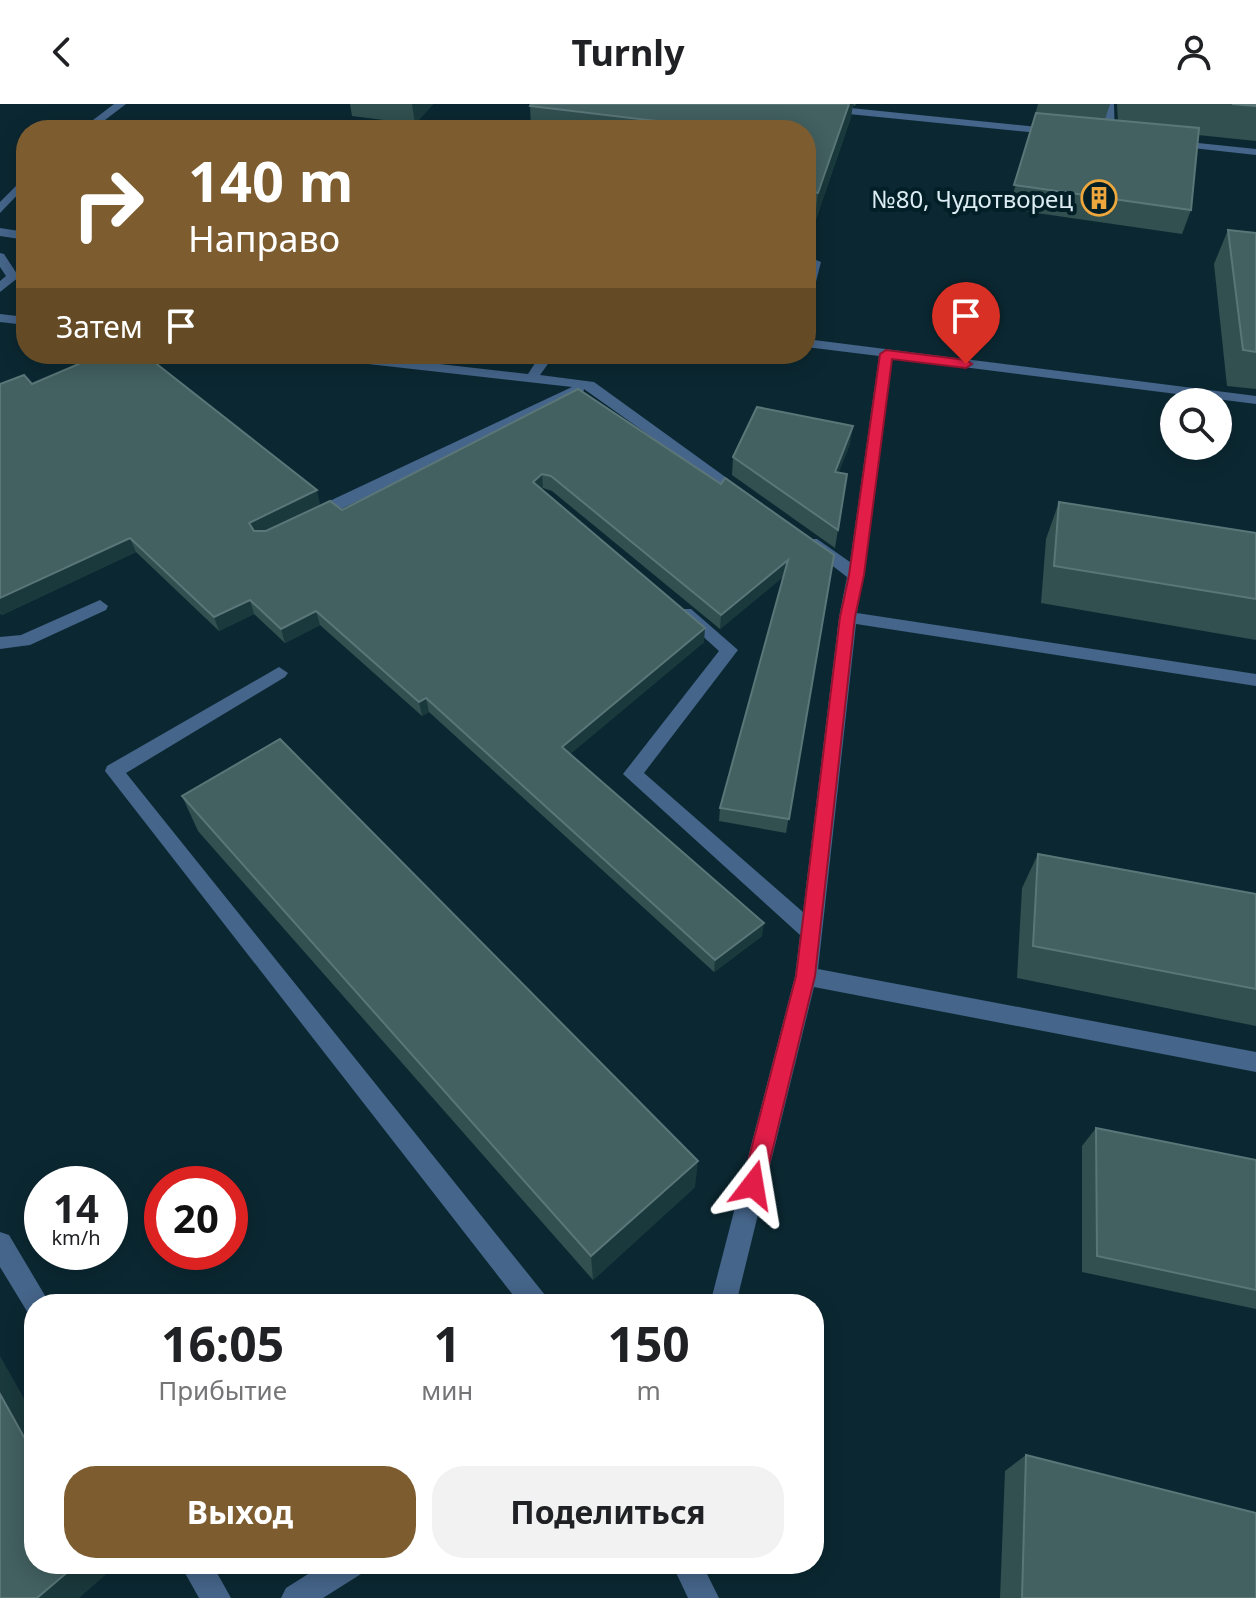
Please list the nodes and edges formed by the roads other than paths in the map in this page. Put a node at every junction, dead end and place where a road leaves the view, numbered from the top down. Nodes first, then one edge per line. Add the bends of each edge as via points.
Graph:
1 (121, 104) edge
2 (779, 104) edge
3 (1109, 104) edge
4 (99, 120) edge
5 (1064, 132) edge
6 (1095, 136) edge
7 (1111, 137) junction
8 (1126, 139) edge
9 (1155, 141) edge
10 (1256, 152) edge
11 (16, 191) edge
12 (0, 209) edge
13 (0, 257) edge
14 (0, 288) edge
15 (816, 344) edge
16 (886, 354) junction
17 (401, 364) edge
18 (541, 364) edge
19 (531, 379) junction
20 (589, 385) junction
21 (1256, 400) edge
22 (754, 503) edge
23 (292, 525) edge
24 (793, 530) edge
25 (856, 575) junction
26 (667, 599) edge
27 (100, 606) dead end
28 (848, 617) junction
29 (0, 643) edge
30 (279, 673) dead end
31 (1256, 680) edge
32 (811, 932) junction
33 (806, 976) junction
34 (1256, 1062) edge
35 (0, 1244) edge
36 (31, 1294) edge
37 (528, 1294) edge
38 (726, 1294) edge
39 (201, 1574) edge
40 (335, 1574) edge
41 (692, 1574) edge
42 (216, 1598) edge
43 (296, 1598) edge
44 (704, 1598) edge

1 - 4 lane
2 - 5 lane
3 - 7 lane
6 - 7 lane
7 - 8 lane
9 - 10 lane
11 - 12 lane
13 - 14 lane via 13,277
15 - 16 lane
16 - 21 lane
16 - 25 lane
17 - 19 lane
18 - 19 lane
19 - 20 lane
20 - 22 lane
20 - 23 lane
24 - 25 lane
25 - 28 lane
26 - 32 lane via 729,650 633,774
27 - 29 lane via 24,641
28 - 31 lane
28 - 32 lane
30 - 37 lane via 114,771
32 - 33 lane
33 - 34 lane
33 - 38 lane
35 - 36 lane
39 - 42 lane
40 - 43 lane
41 - 44 lane

